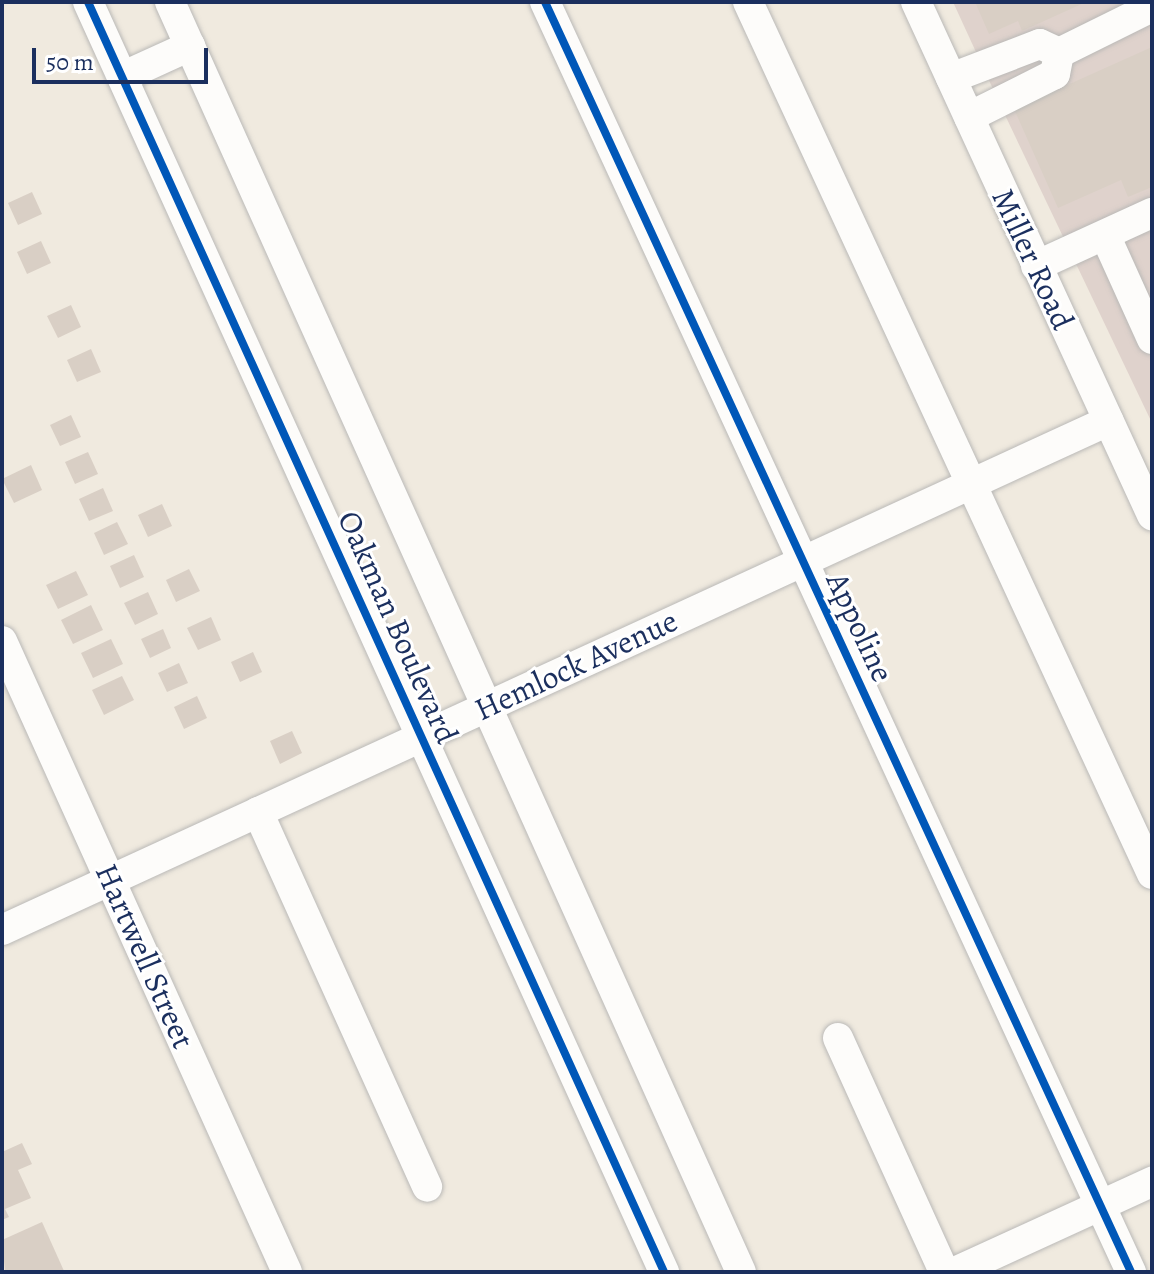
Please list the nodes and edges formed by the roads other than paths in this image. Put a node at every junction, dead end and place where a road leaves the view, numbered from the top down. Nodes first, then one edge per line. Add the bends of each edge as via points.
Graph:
1 (88, 2) edge
2 (170, 2) edge
3 (545, 2) edge
4 (748, 2) edge
5 (916, 2) edge
6 (1152, 7) edge
7 (190, 46) junction
8 (1059, 53) junction
9 (122, 77) junction
10 (951, 78) junction
11 (969, 117) junction
12 (1152, 213) edge
13 (1105, 235) junction
14 (1036, 266) junction
15 (1152, 339) edge
16 (1108, 421) junction
17 (972, 483) junction
18 (1152, 515) edge
19 (803, 561) junction
20 (2, 641) edge
21 (487, 707) junction
22 (422, 737) junction
23 (258, 812) junction
24 (1152, 874) edge
25 (111, 880) junction
26 (2, 930) edge
27 (838, 1038) dead end
28 (1152, 1182) edge
29 (427, 1187) dead end
30 (1100, 1206) junction
31 (287, 1272) edge
32 (664, 1272) edge
33 (741, 1272) edge
34 (944, 1272) edge
35 (955, 1272) edge
36 (1131, 1272) edge

1 - 9 street, Oakman Boulevard
2 - 7 street, Oakman Boulevard
3 - 19 street, Appoline
4 - 17 street
5 - 10 street, Miller Road
6 - 8 street
7 - 9 street
7 - 21 street, Oakman Boulevard
8 - 10 street via 1040,44
8 - 11 street via 1055,74
9 - 22 street, Oakman Boulevard
10 - 11 street, Miller Road
11 - 14 street, Miller Road
12 - 13 street
13 - 14 street
13 - 15 street
14 - 16 street, Miller Road
16 - 17 street, Hemlock Avenue
16 - 18 street, Miller Road
17 - 19 street, Hemlock Avenue
17 - 24 street
19 - 21 street, Hemlock Avenue
19 - 30 street, Appoline
20 - 25 street, Hartwell Street
21 - 22 street, Hemlock Avenue
21 - 33 street, Oakman Boulevard
22 - 23 street, Hemlock Avenue
22 - 32 street, Oakman Boulevard
23 - 25 street, Hemlock Avenue
23 - 29 street
25 - 26 street, Hemlock Avenue
25 - 31 street, Hartwell Street
27 - 34 street
28 - 30 street
30 - 35 street
30 - 36 street, Appoline

